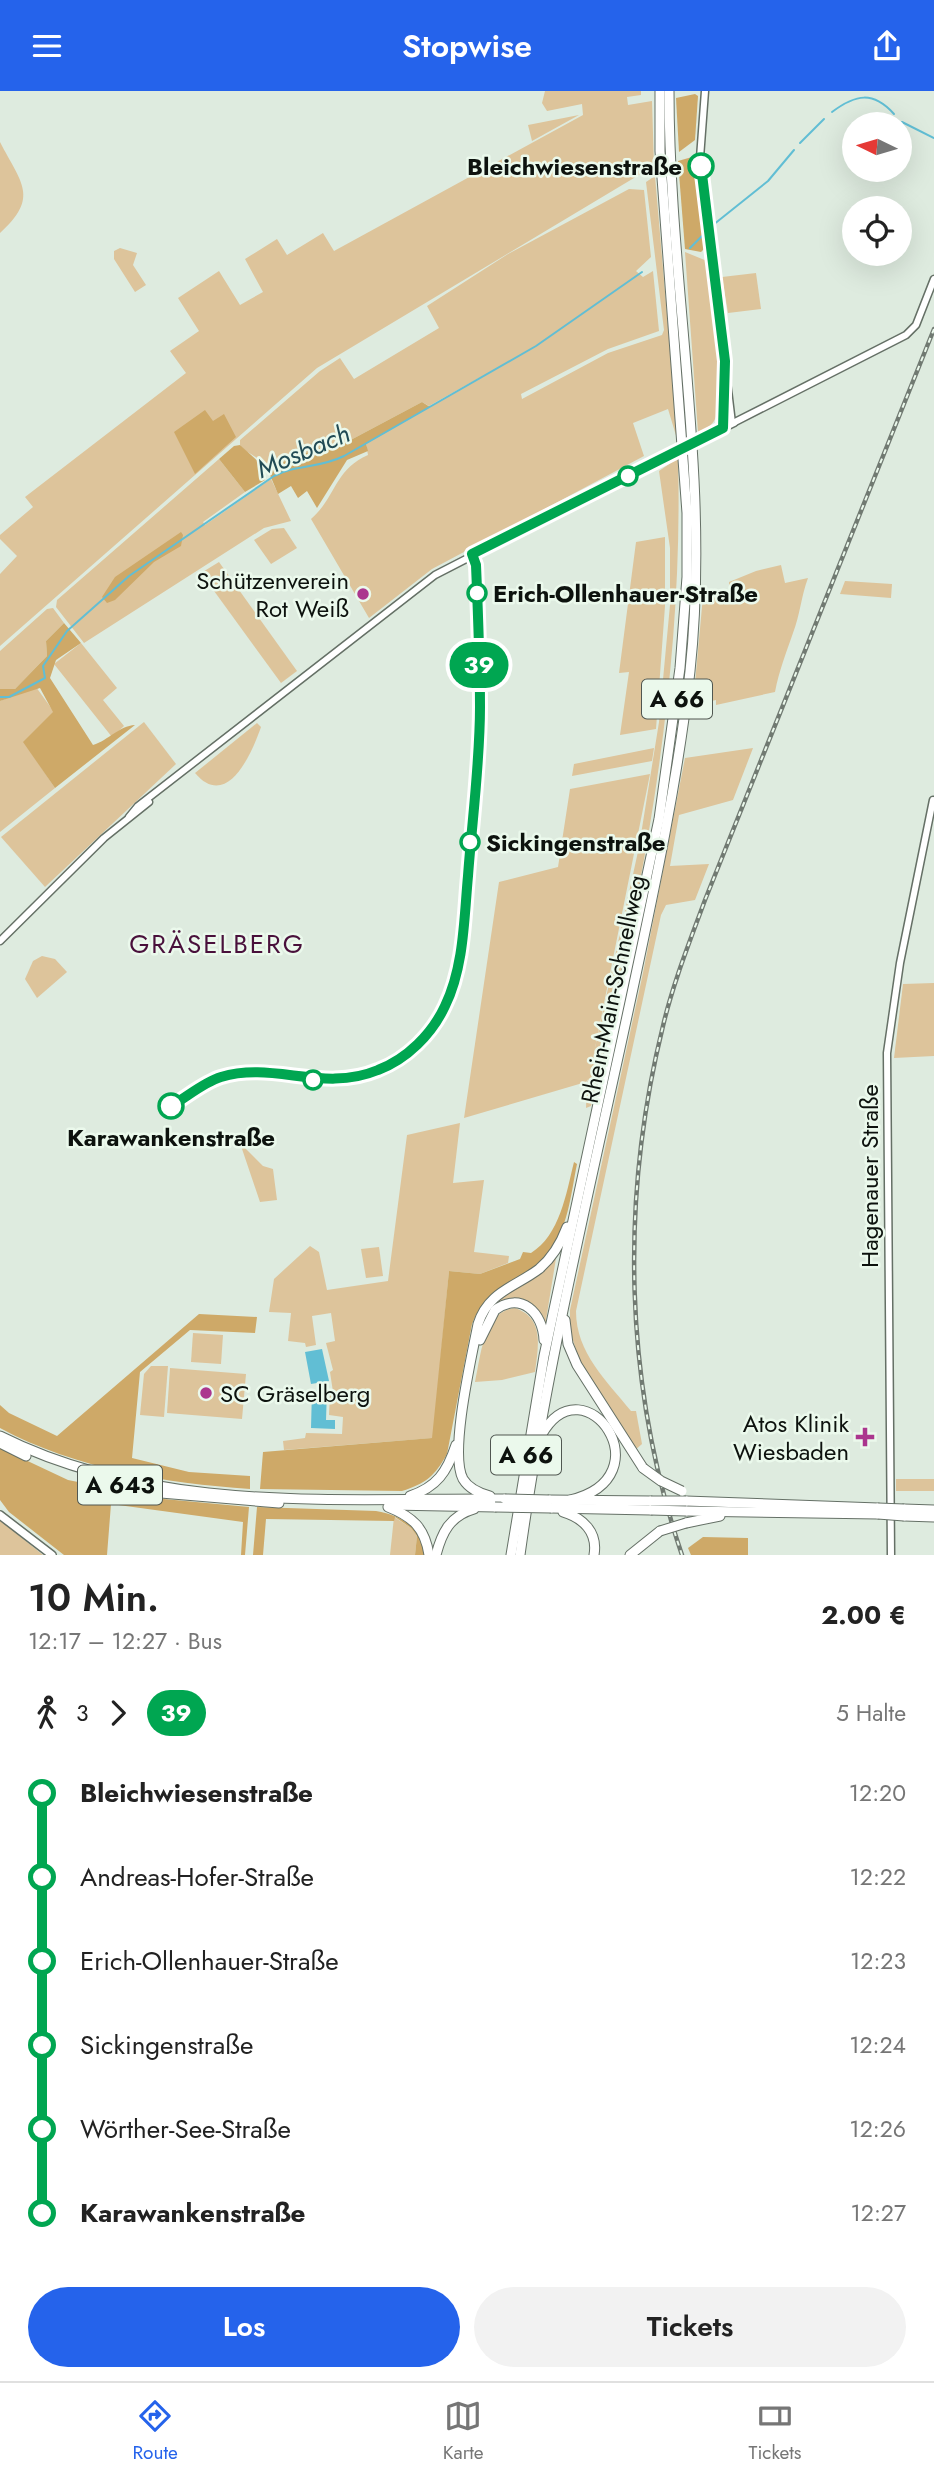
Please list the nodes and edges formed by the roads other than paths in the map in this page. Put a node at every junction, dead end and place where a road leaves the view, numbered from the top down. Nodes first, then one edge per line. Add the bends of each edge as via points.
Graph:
1 (660, 91) edge
2 (669, 91) edge
3 (705, 91) edge
4 (664, 111) junction
5 (674, 267) junction
6 (934, 279) edge
7 (726, 375) junction
8 (733, 423) junction
9 (723, 428) junction
10 (933, 797) edge
11 (0, 941) edge
12 (577, 1203) junction
13 (567, 1290) junction
14 (544, 1356) junction
15 (472, 1366) junction
16 (0, 1436) edge
17 (459, 1437) junction
18 (538, 1442) junction
19 (0, 1443) edge
20 (401, 1500) junction
21 (570, 1500) junction
22 (495, 1501) junction
23 (726, 1502) junction
24 (550, 1504) junction
25 (384, 1505) junction
26 (651, 1505) junction
27 (686, 1506) junction
28 (0, 1507) edge
29 (483, 1507) junction
30 (934, 1510) edge
31 (878, 1511) junction
32 (904, 1512) junction
33 (753, 1513) junction
34 (0, 1515) edge
35 (934, 1517) edge
36 (16, 1528) junction
37 (523, 1528) junction
38 (52, 1555) edge
39 (429, 1555) edge
40 (436, 1555) edge
41 (510, 1555) edge
42 (520, 1555) edge
43 (528, 1555) edge
44 (594, 1555) edge
45 (630, 1555) edge
46 (891, 1555) edge

1 - 4 highway, Rhein-Main-Schnellweg / A 66
2 - 4 highway, Rhein-Main-Schnellweg / A 66
3 - 7 street via 700,158
4 - 5 highway, Rhein-Main-Schnellweg / A 66
5 - 12 highway, Rhein-Main-Schnellweg / A 66 via 687,513 680,668 659,818
5 - 13 highway, Rhein-Main-Schnellweg / A 66 via 694,436 697,522 690,669 668,821
6 - 8 street via 919,319 906,335
7 - 8 street
7 - 9 street
8 - 9 street
9 - 11 street, bridge via 469,555 428,581 129,817
10 - 46 street, Hagenauer Straße via 888,1043
12 - 14 highway, Rhein-Main-Schnellweg / A 66
12 - 15 highway via 551,1257 497,1294 484,1311
13 - 18 highway, Rhein-Main-Schnellweg / A 66
13 - 23 highway, bridge via 565,1330 572,1355 643,1468 682,1491
14 - 15 highway via 537,1314 523,1304 510,1303 491,1314
14 - 41 highway, Rhein-Main-Schnellweg / A 66
15 - 17 highway
16 - 20 highway, A 643 via 84,1470 161,1487 268,1497
17 - 20 highway via 441,1478
17 - 22 highway via 459,1468 464,1481
18 - 21 highway via 551,1420 569,1410 592,1412 608,1428 615,1449 612,1472 599,1489
18 - 37 highway, Rhein-Main-Schnellweg / A 66
19 - 25 highway, A 643 via 63,1470 141,1490 245,1502
20 - 22 highway, A 643
21 - 24 highway, A 643
21 - 26 highway, A 643
22 - 24 highway, A 643, bridge
22 - 24 highway, A 643, bridge
22 - 29 highway, A 643
23 - 27 highway, A 643
23 - 31 highway, A 643
24 - 26 highway, A 643
24 - 44 highway via 586,1525 594,1539
25 - 29 highway, A 643
25 - 39 highway via 419,1525
26 - 27 highway, A 643, bridge
27 - 33 highway, A 643
28 - 36 main road
29 - 40 highway via 462,1513 447,1524
30 - 32 highway, A 643
31 - 32 highway, A 643, bridge
31 - 33 highway, A 643
32 - 35 highway, A 643
33 - 45 highway, bridge via 660,1531
34 - 36 main road
36 - 38 main road
37 - 42 highway, Rhein-Main-Schnellweg / A 66
37 - 43 highway

